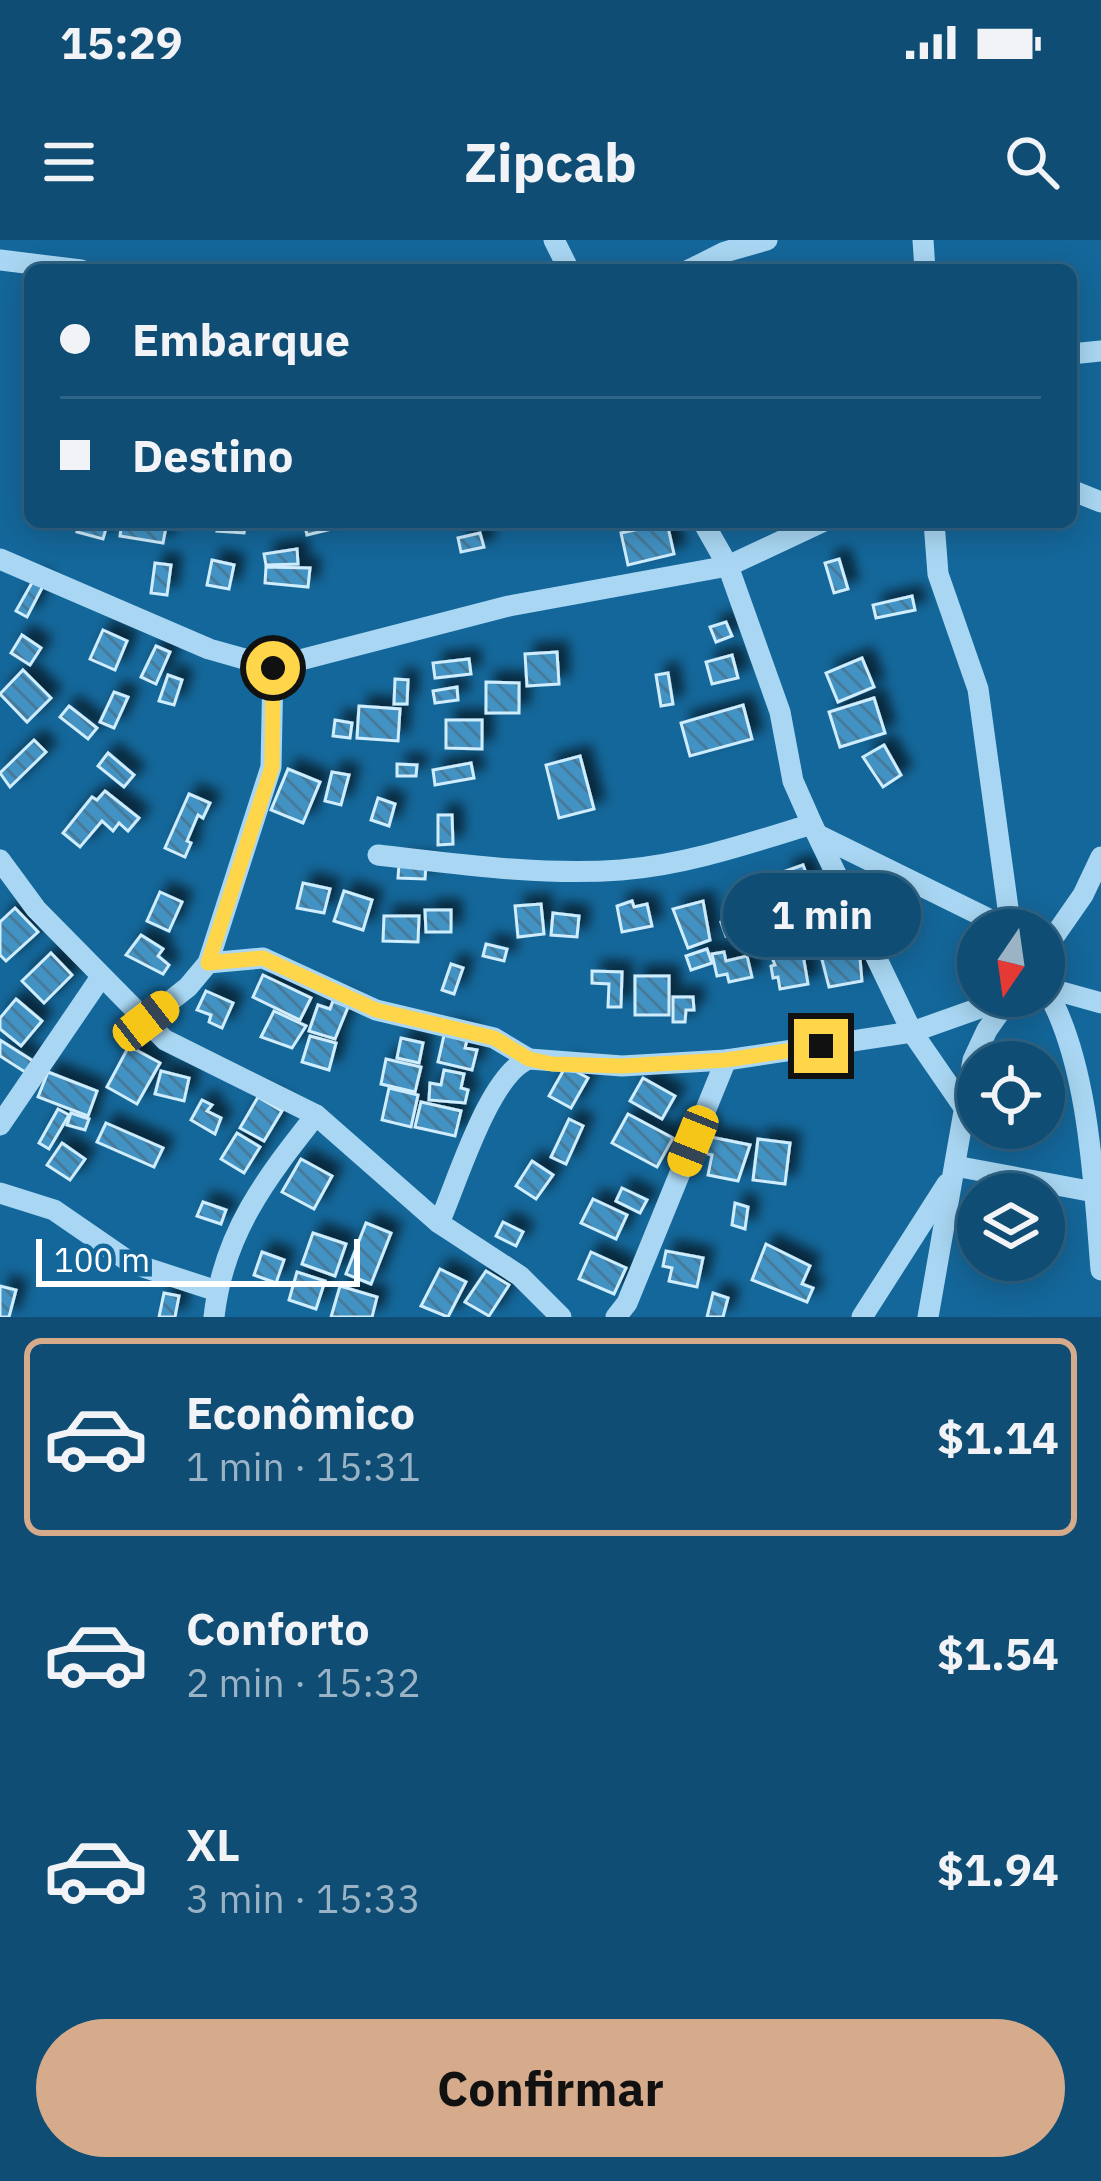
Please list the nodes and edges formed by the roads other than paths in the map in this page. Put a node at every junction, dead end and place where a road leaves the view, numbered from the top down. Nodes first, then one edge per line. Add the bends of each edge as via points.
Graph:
1 (767, 240) edge
2 (0, 260) edge
3 (32, 264) edge
4 (701, 264) edge
5 (706, 528) edge
6 (809, 528) edge
7 (934, 528) edge
8 (0, 559) edge
9 (728, 566) junction
10 (273, 668) junction
11 (815, 829) junction
12 (378, 855) dead end
13 (1101, 857) edge
14 (0, 860) edge
15 (970, 909) edge
16 (1008, 909) edge
17 (1065, 921) edge
18 (208, 963) junction
19 (101, 976) junction
20 (1065, 992) edge
21 (1101, 1003) edge
22 (957, 1016) edge
23 (1062, 1017) edge
24 (146, 1021) junction
25 (912, 1032) junction
26 (529, 1059) junction
27 (726, 1060) junction
28 (957, 1097) edge
29 (316, 1115) junction
30 (0, 1125) edge
31 (957, 1148) edge
32 (954, 1169) junction
33 (1094, 1192) junction
34 (0, 1193) edge
35 (439, 1223) junction
36 (1101, 1270) edge
37 (217, 1291) junction
38 (214, 1317) edge
39 (561, 1317) edge
40 (616, 1317) edge
41 (862, 1317) edge
42 (928, 1317) edge

1 - 4 street
2 - 3 street
5 - 9 street
6 - 9 street
7 - 16 street via 938,574 978,689
8 - 10 street via 209,650
9 - 10 street via 509,606
9 - 11 street
10 - 18 street via 272,767
11 - 12 street via 624,870
11 - 15 street
11 - 25 street
13 - 17 street
14 - 19 street
18 - 24 street
18 - 26 street via 263,958 376,1010 494,1038
19 - 24 street
19 - 30 street
20 - 21 street
22 - 25 street
23 - 33 street
24 - 29 street via 194,1057
25 - 27 street
25 - 28 street
26 - 27 street via 622,1066
26 - 35 street via 495,1093
27 - 40 street
29 - 35 street
29 - 37 street via 244,1213
31 - 32 street
32 - 33 street
32 - 41 street
32 - 42 street
33 - 36 street
34 - 37 street via 54,1210 131,1263
35 - 39 street via 520,1276
37 - 38 street

